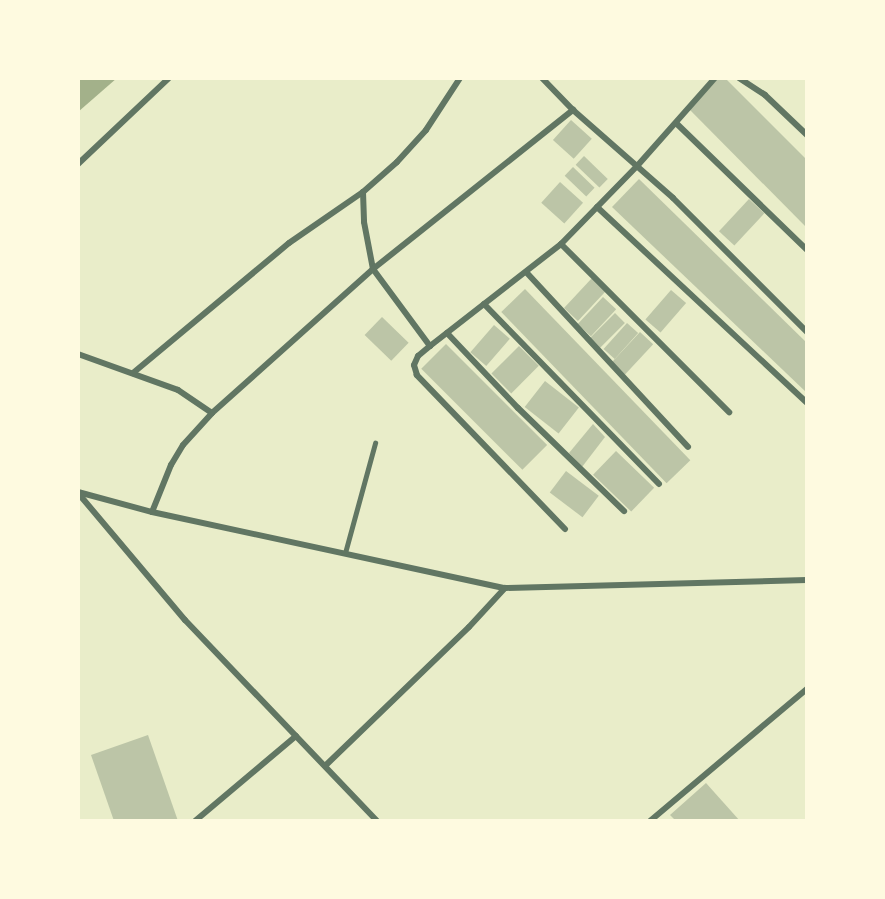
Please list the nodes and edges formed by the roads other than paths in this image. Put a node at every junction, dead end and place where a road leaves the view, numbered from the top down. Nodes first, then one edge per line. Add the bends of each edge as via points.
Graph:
1 (169, 78) edge
2 (460, 78) edge
3 (542, 78) edge
4 (715, 78) edge
5 (739, 78) edge
6 (573, 110) junction
7 (676, 123) junction
8 (807, 124) edge
9 (800, 128) junction
10 (807, 135) edge
11 (78, 164) edge
12 (638, 165) junction
13 (363, 192) junction
14 (597, 207) junction
15 (561, 244) junction
16 (807, 250) edge
17 (373, 269) junction
18 (527, 273) junction
19 (484, 304) junction
20 (807, 332) edge
21 (447, 333) junction
22 (430, 346) junction
23 (78, 354) edge
24 (133, 373) junction
25 (807, 403) edge
26 (729, 412) dead end
27 (212, 413) junction
28 (375, 443) dead end
29 (688, 447) dead end
30 (659, 484) dead end
31 (78, 492) edge
32 (624, 511) dead end
33 (152, 512) junction
34 (565, 529) dead end
35 (345, 553) junction
36 (807, 580) edge
37 (505, 588) junction
38 (807, 689) edge
39 (296, 736) junction
40 (325, 766) junction
41 (195, 821) edge
42 (377, 821) edge
43 (650, 821) edge

1 - 11 street
2 - 13 street via 426,130
3 - 6 street
4 - 7 street
5 - 9 street via 765,94
6 - 12 street
6 - 17 street
7 - 12 street
7 - 16 street
8 - 9 street
9 - 10 street
12 - 14 street
12 - 20 street
13 - 17 street
13 - 24 street via 289,243
14 - 15 street
14 - 25 street
15 - 18 street
15 - 26 street
17 - 22 street
17 - 27 street
18 - 19 street
18 - 29 street
19 - 21 street
19 - 30 street
21 - 22 street
21 - 32 street
22 - 34 street via 414,364 417,375
23 - 24 street
24 - 27 street via 178,390
27 - 33 street via 183,445
28 - 35 lane
31 - 33 street
31 - 39 street via 185,620
33 - 35 street
35 - 37 street
36 - 37 street
37 - 40 street
38 - 43 street
39 - 40 street
39 - 41 street
40 - 42 street

